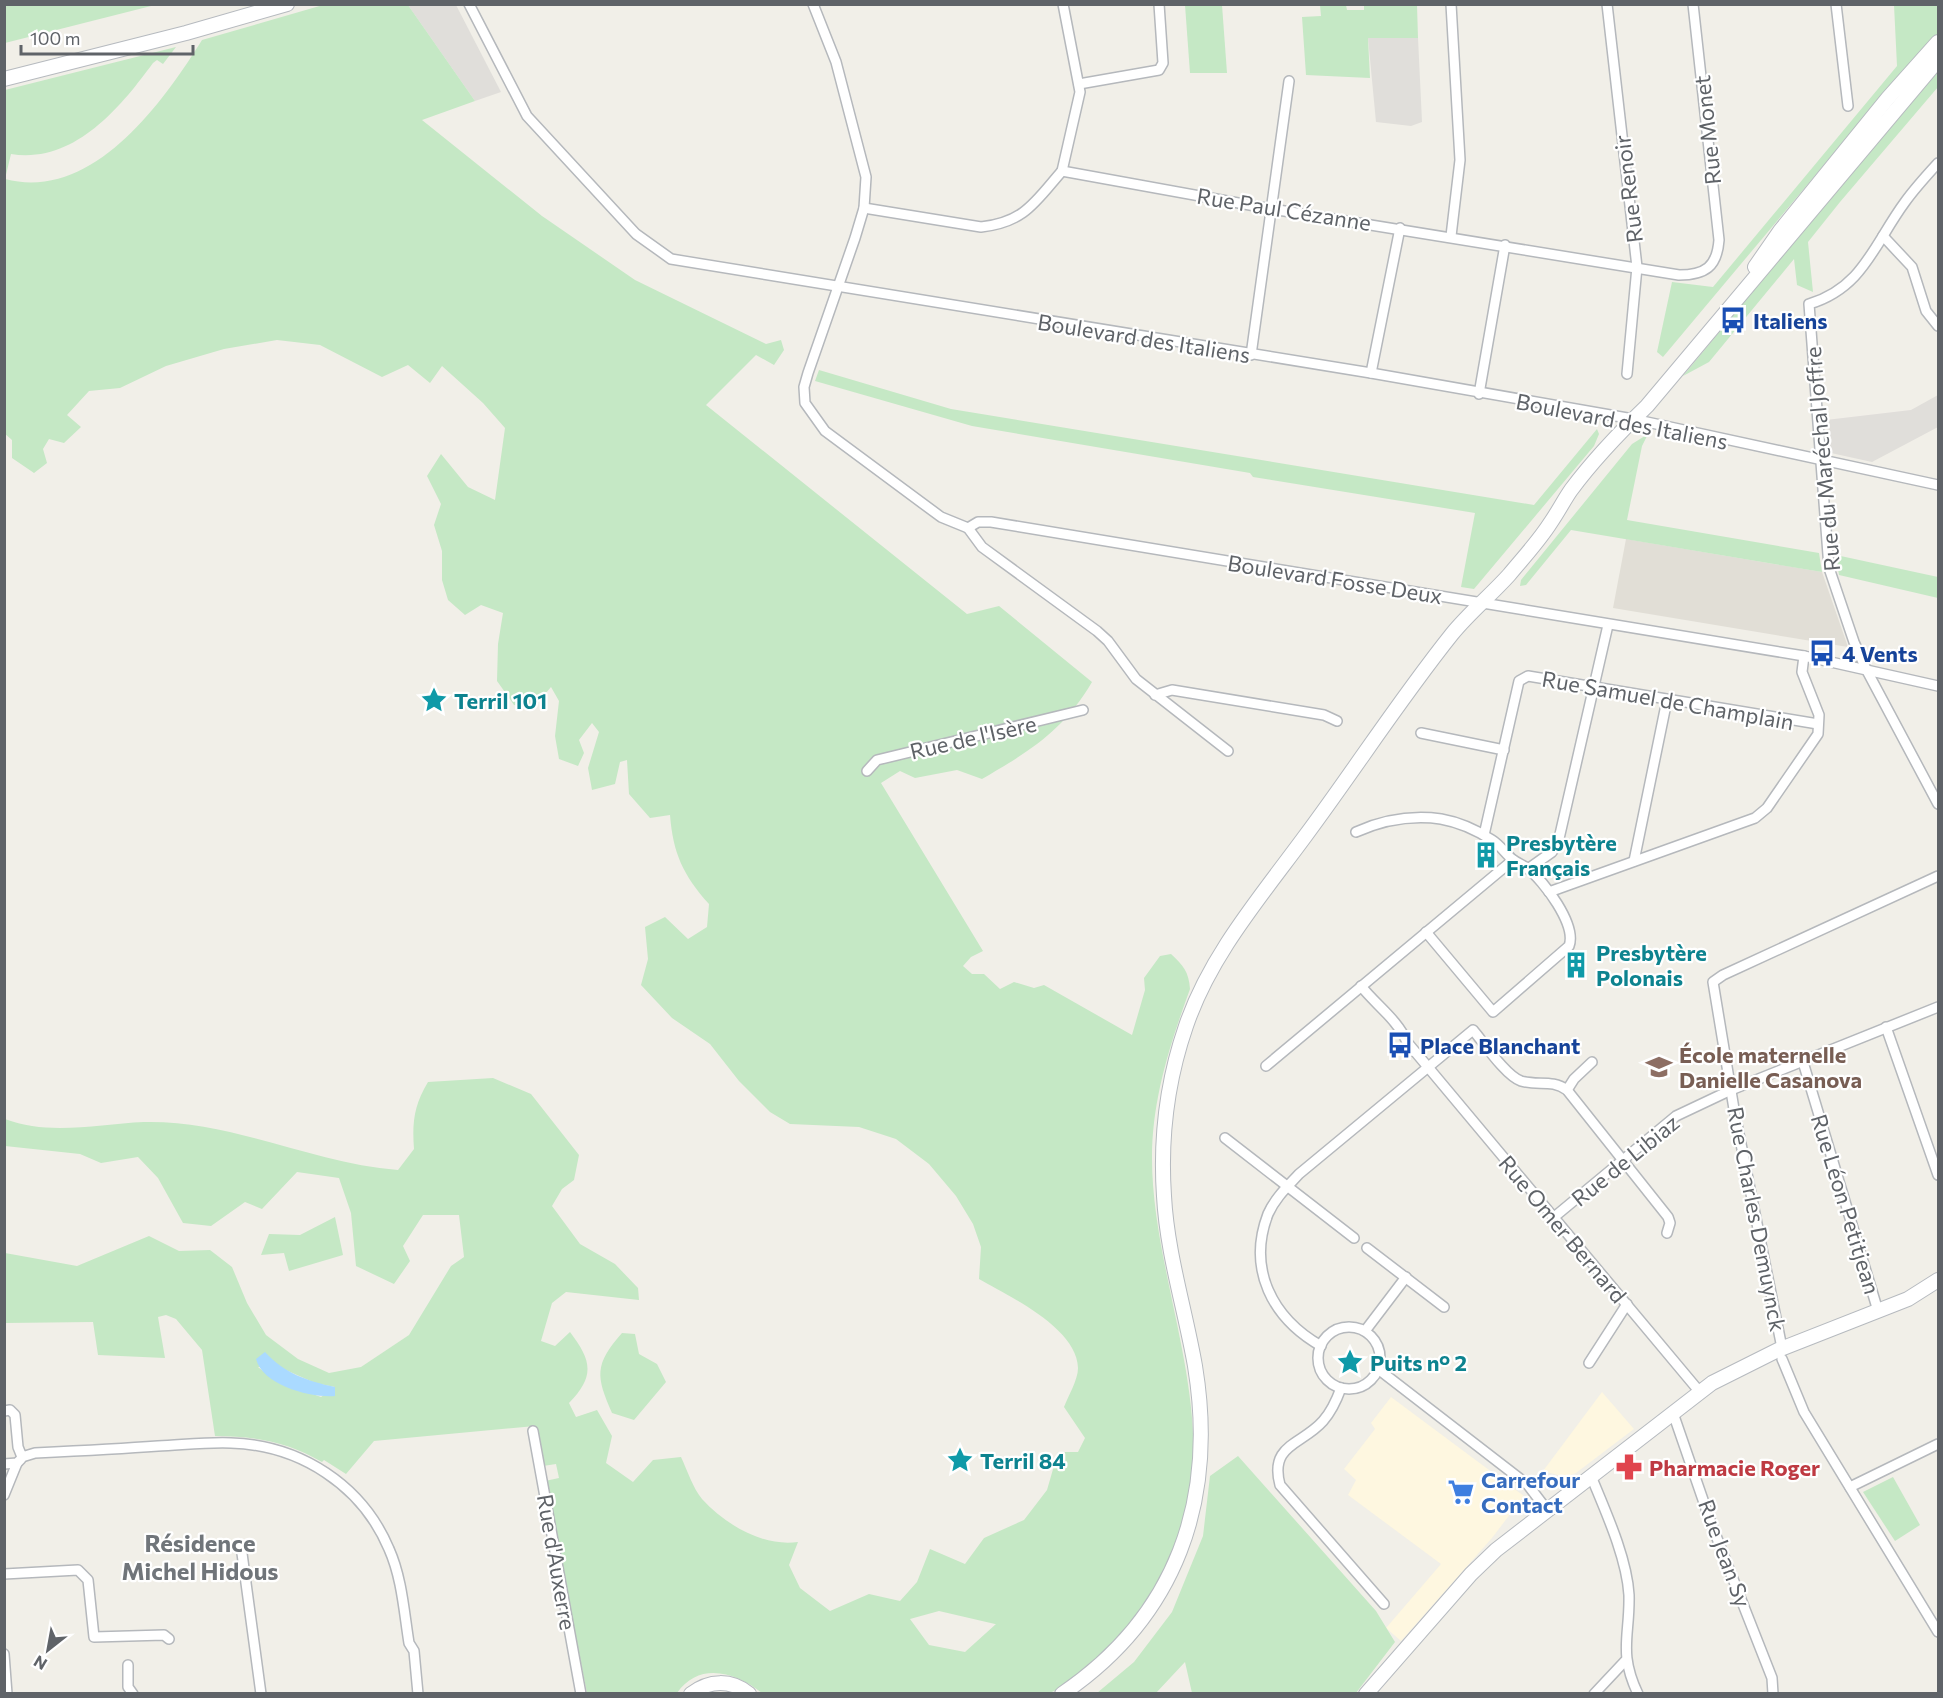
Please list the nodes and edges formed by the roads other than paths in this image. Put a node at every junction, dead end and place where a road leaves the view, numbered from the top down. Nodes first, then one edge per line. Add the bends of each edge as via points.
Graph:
1 (286, 4) edge
2 (469, 4) edge
3 (813, 4) edge
4 (1064, 4) edge
5 (1159, 4) edge
6 (1451, 4) edge
7 (1607, 4) edge
8 (1693, 4) edge
9 (1836, 4) edge
10 (1938, 42) edge
11 (1938, 60) edge
12 (4, 79) edge
13 (1289, 81) dead end
14 (1079, 84) junction
15 (1848, 106) dead end
16 (1938, 163) edge
17 (1062, 171) junction
18 (864, 208) junction
19 (1272, 209) junction
20 (1401, 228) junction
21 (1451, 236) junction
22 (1883, 236) junction
23 (1505, 246) junction
24 (1718, 255) joint
25 (1637, 267) junction
26 (837, 288) junction
27 (1741, 292) junction
28 (1938, 326) edge
29 (1251, 355) junction
30 (1371, 374) junction
31 (1627, 374) dead end
32 (1479, 394) junction
33 (1633, 420) junction
34 (1821, 460) junction
35 (1938, 485) edge
36 (968, 528) junction
37 (1482, 603) junction
38 (1608, 625) junction
39 (1804, 656) junction
40 (1866, 669) junction
41 (1938, 686) edge
42 (1594, 687) junction
43 (1155, 695) junction
44 (1667, 700) junction
45 (1083, 710) dead end
46 (1337, 721) dead end
47 (1818, 724) junction
48 (1421, 733) dead end
49 (1504, 750) junction
50 (1228, 751) dead end
51 (867, 771) dead end
52 (1938, 804) edge
53 (1356, 832) dead end
54 (1484, 835) junction
55 (1513, 860) junction
56 (1634, 861) junction
57 (1528, 869) junction
58 (1938, 876) edge
59 (1550, 891) junction
60 (1426, 932) junction
61 (1361, 986) junction
62 (1938, 1007) edge
63 (1886, 1027) junction
64 (1592, 1062) dead end
65 (1803, 1062) junction
66 (1266, 1066) dead end
67 (1428, 1067) junction
68 (1567, 1090) junction
69 (1731, 1090) junction
70 (1225, 1138) dead end
71 (1623, 1160) junction
72 (1938, 1175) edge
73 (1288, 1185) junction
74 (1553, 1218) junction
75 (1667, 1233) dead end
76 (1354, 1238) dead end
77 (1367, 1248) dead end
78 (1406, 1277) junction
79 (1938, 1281) edge
80 (1627, 1304) junction
81 (1444, 1307) dead end
82 (1878, 1311) junction
83 (1365, 1331) junction
84 (1321, 1346) junction
85 (1782, 1354) junction
86 (1589, 1363) dead end
87 (1378, 1369) junction
88 (1341, 1388) junction
89 (1699, 1391) junction
90 (4, 1411) edge
91 (1673, 1413) junction
92 (533, 1431) dead end
93 (1938, 1444) edge
94 (20, 1460) junction
95 (4, 1464) edge
96 (1591, 1476) junction
97 (1850, 1487) junction
98 (4, 1495) edge
99 (1547, 1510) junction
100 (241, 1546) dead end
101 (4, 1574) edge
102 (1384, 1604) dead end
103 (1938, 1632) edge
104 (169, 1639) dead end
105 (4, 1654) edge
106 (1625, 1661) junction
107 (128, 1665) dead end
108 (1366, 1693) edge
109 (7, 1694) edge
110 (133, 1694) edge
111 (261, 1694) edge
112 (418, 1694) edge
113 (581, 1694) edge
114 (691, 1694) edge
115 (749, 1694) edge
116 (1062, 1694) edge
117 (1593, 1694) edge
118 (1638, 1694) edge
119 (1773, 1694) edge

1 - 12 main road
2 - 26 street, Boulevard des Italiens via 526,116 647,243 671,259 686,263
3 - 18 street via 836,62 861,150 866,177
4 - 14 street
5 - 14 street via 1163,63 1159,70
6 - 21 street via 1460,160
7 - 25 street, Rue Renoir
8 - 24 street, Rue Monet
9 - 15 street
10 - 27 main road via 1776,236
11 - 27 main road
13 - 19 street
14 - 17 street
16 - 22 street via 1905,201
17 - 18 street via 1028,210 1014,221 999,225 981,227
17 - 19 street, Rue Paul Cézanne
18 - 26 street
19 - 20 street, Rue Paul Cézanne
19 - 29 street
20 - 21 street, Rue Paul Cézanne
20 - 30 street
21 - 23 street, Rue Paul Cézanne
22 - 28 street via 1912,267 1926,311
22 - 34 street, Rue du Maréchal Joffre via 1849,284 1834,295 1809,304
23 - 25 street, Rue Paul Cézanne
23 - 32 street
24 - 25 street, Rue Paul Cézanne via 1707,269 1694,275
25 - 31 street, Rue Renoir
26 - 29 street, Boulevard des Italiens
26 - 36 street via 804,387 805,403 825,431 941,517
27 - 33 main road
29 - 30 street, Boulevard des Italiens
30 - 32 street, Boulevard des Italiens
32 - 33 street, Boulevard des Italiens
33 - 34 street, Boulevard des Italiens
33 - 37 main road via 1605,449 1570,492 1550,525
34 - 35 street, Boulevard des Italiens
34 - 40 street, Rue du Maréchal Joffre via 1829,568
36 - 37 street, Boulevard Fosse Deux via 978,522 991,522
36 - 43 street via 982,547 1103,636 1132,675
37 - 38 street, Boulevard Fosse Deux
37 - 116 main road via 1455,631 1375,735 1242,922 1205,983 1186,1024 1167,1096 1164,1197 1199,1398 1199,1479 1187,1535 1158,1598 1110,1656
38 - 39 street, Boulevard Fosse Deux
38 - 42 street
39 - 40 street, Boulevard Fosse Deux
39 - 47 street via 1802,672 1819,715
40 - 41 street, Boulevard Fosse Deux
40 - 52 street, Rue du Maréchal Joffre
42 - 44 street, Rue Samuel de Champlain
42 - 49 street, Rue Samuel de Champlain via 1528,676 1519,681
42 - 57 street via 1558,843
43 - 46 street via 1172,690 1324,715
43 - 50 street
44 - 47 street, Rue Samuel de Champlain
44 - 56 street
45 - 51 street, Rue de l'Isère via 877,760
47 - 56 street via 1818,734 1810,746 1767,808 1755,818
48 - 49 street
49 - 54 street
53 - 54 street via 1375,823 1428,819 1453,822
54 - 55 street
55 - 57 street
55 - 60 street
56 - 59 street
57 - 59 street
58 - 69 street, Rue Charles Demuynck via 1713,982
59 - 60 street via 1567,923 1571,943 1493,1012
60 - 61 street
61 - 66 street
61 - 67 street, Rue Omer Bernard via 1396,1023
62 - 63 street, Rue de Libiaz
63 - 65 street, Rue de Libiaz
63 - 72 street
64 - 68 street
65 - 69 street, Rue de Libiaz
65 - 82 street, Rue Léon Petitjean
67 - 68 street via 1473,1030 1512,1076 1522,1081 1552,1083
67 - 73 street
67 - 74 street, Rue Omer Bernard
68 - 71 street
69 - 71 street, Rue de Libiaz via 1676,1116
69 - 85 street, Rue Charles Demuynck
70 - 73 street
71 - 74 street, Rue de Libiaz
71 - 75 street via 1668,1217
73 - 76 street
73 - 84 street via 1268,1214 1261,1244 1262,1271 1281,1316
74 - 80 street, Rue Omer Bernard
77 - 78 street
78 - 81 street
78 - 83 street
79 - 82 main road
80 - 86 street
80 - 89 street, Rue Omer Bernard
82 - 85 main road
83 - 84 street via 1342,1328 1329,1334
83 - 87 street via 1378,1347
84 - 88 street via 1320,1368 1328,1381
85 - 89 main road via 1738,1368
85 - 97 street, Rue Charles Demuynck via 1804,1412
87 - 88 street via 1363,1385
87 - 99 street via 1528,1485
88 - 102 street via 1322,1422 1282,1453 1276,1470 1280,1485
89 - 91 main road
90 - 94 street via 15,1414
91 - 96 main road
91 - 119 street, Rue Jean Sy via 1772,1678
92 - 113 street, Rue d'Auxerre
93 - 97 street
94 - 95 street
94 - 98 street
94 - 112 street via 35,1453 230,1443 272,1448 316,1466 347,1488 373,1517 390,1550 409,1643 414,1651
96 - 99 main road
96 - 106 street via 1624,1565 1629,1594
97 - 103 street, Rue Charles Demuynck
99 - 108 main road via 1471,1574
100 - 111 street
101 - 104 street via 78,1570 88,1580 94,1637 164,1635
105 - 109 street
106 - 117 street
106 - 118 street
107 - 110 street via 128,1687
114 - 115 main road via 718,1682 736,1685

